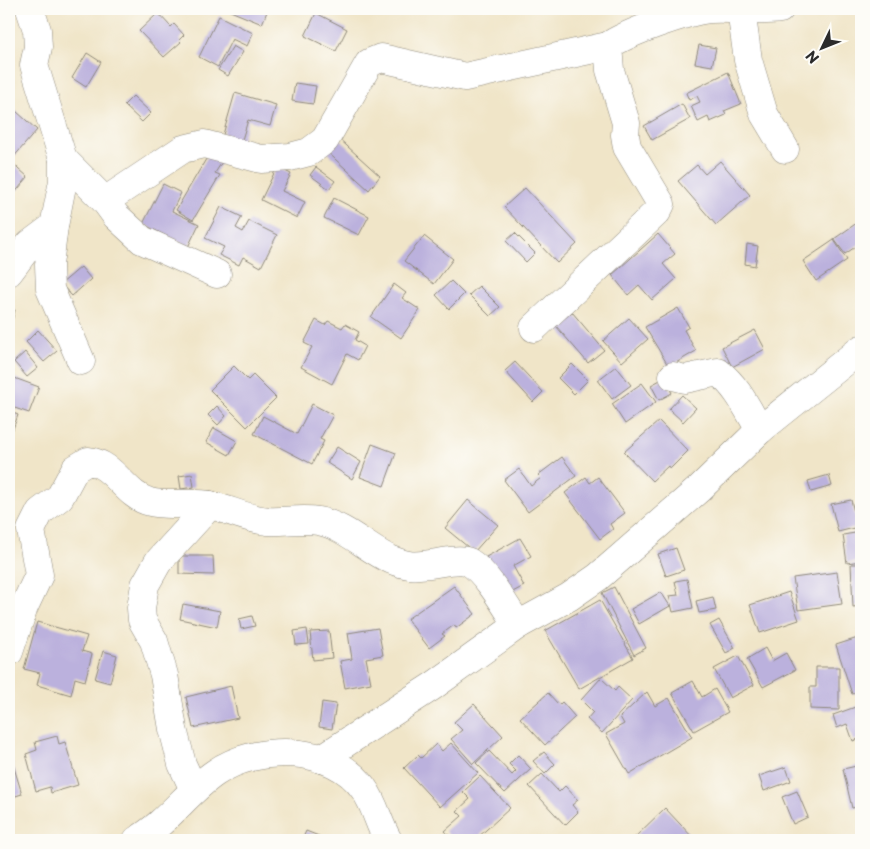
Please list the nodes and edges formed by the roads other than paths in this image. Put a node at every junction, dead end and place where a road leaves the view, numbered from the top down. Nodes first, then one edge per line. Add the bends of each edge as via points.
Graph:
1 (30, 9) edge
2 (780, 9) edge
3 (741, 10) junction
4 (674, 13) edge
5 (608, 46) junction
6 (784, 149) dead end
7 (63, 159) junction
8 (105, 201) junction
9 (54, 226) junction
10 (9, 272) edge
11 (217, 274) dead end
12 (534, 328) dead end
13 (861, 349) edge
14 (81, 361) dead end
15 (673, 376) dead end
16 (760, 430) junction
17 (210, 505) junction
18 (518, 625) junction
19 (9, 652) edge
20 (321, 759) junction
21 (194, 790) junction
22 (137, 840) edge
23 (388, 840) edge

1 - 7 street via 38,30 34,65
2 - 3 street via 766,12
3 - 4 street
3 - 6 street via 748,60 764,114
4 - 5 street
5 - 8 street via 465,77 381,58 369,63 324,140 309,152 261,159 204,144 182,149
5 - 12 street via 610,70 626,123 628,147 660,204 657,212
7 - 8 street
7 - 9 street via 62,188
8 - 11 street via 142,240
9 - 10 street via 30,244
9 - 14 street via 50,289
13 - 16 street
15 - 16 street via 685,378 718,372 742,399
16 - 18 street via 699,489 598,577 569,598
17 - 18 street via 249,519 318,521 392,561 410,566 429,566 460,559 470,563 499,596
17 - 19 street via 149,502 132,492 102,464 88,461 75,469 60,497 40,512 31,530 39,575
17 - 21 street via 158,562 145,585 141,608 142,620 154,641 164,675 182,764
18 - 20 street via 433,686
20 - 21 street via 262,753 215,772
20 - 23 street via 342,766 363,787
21 - 22 street

